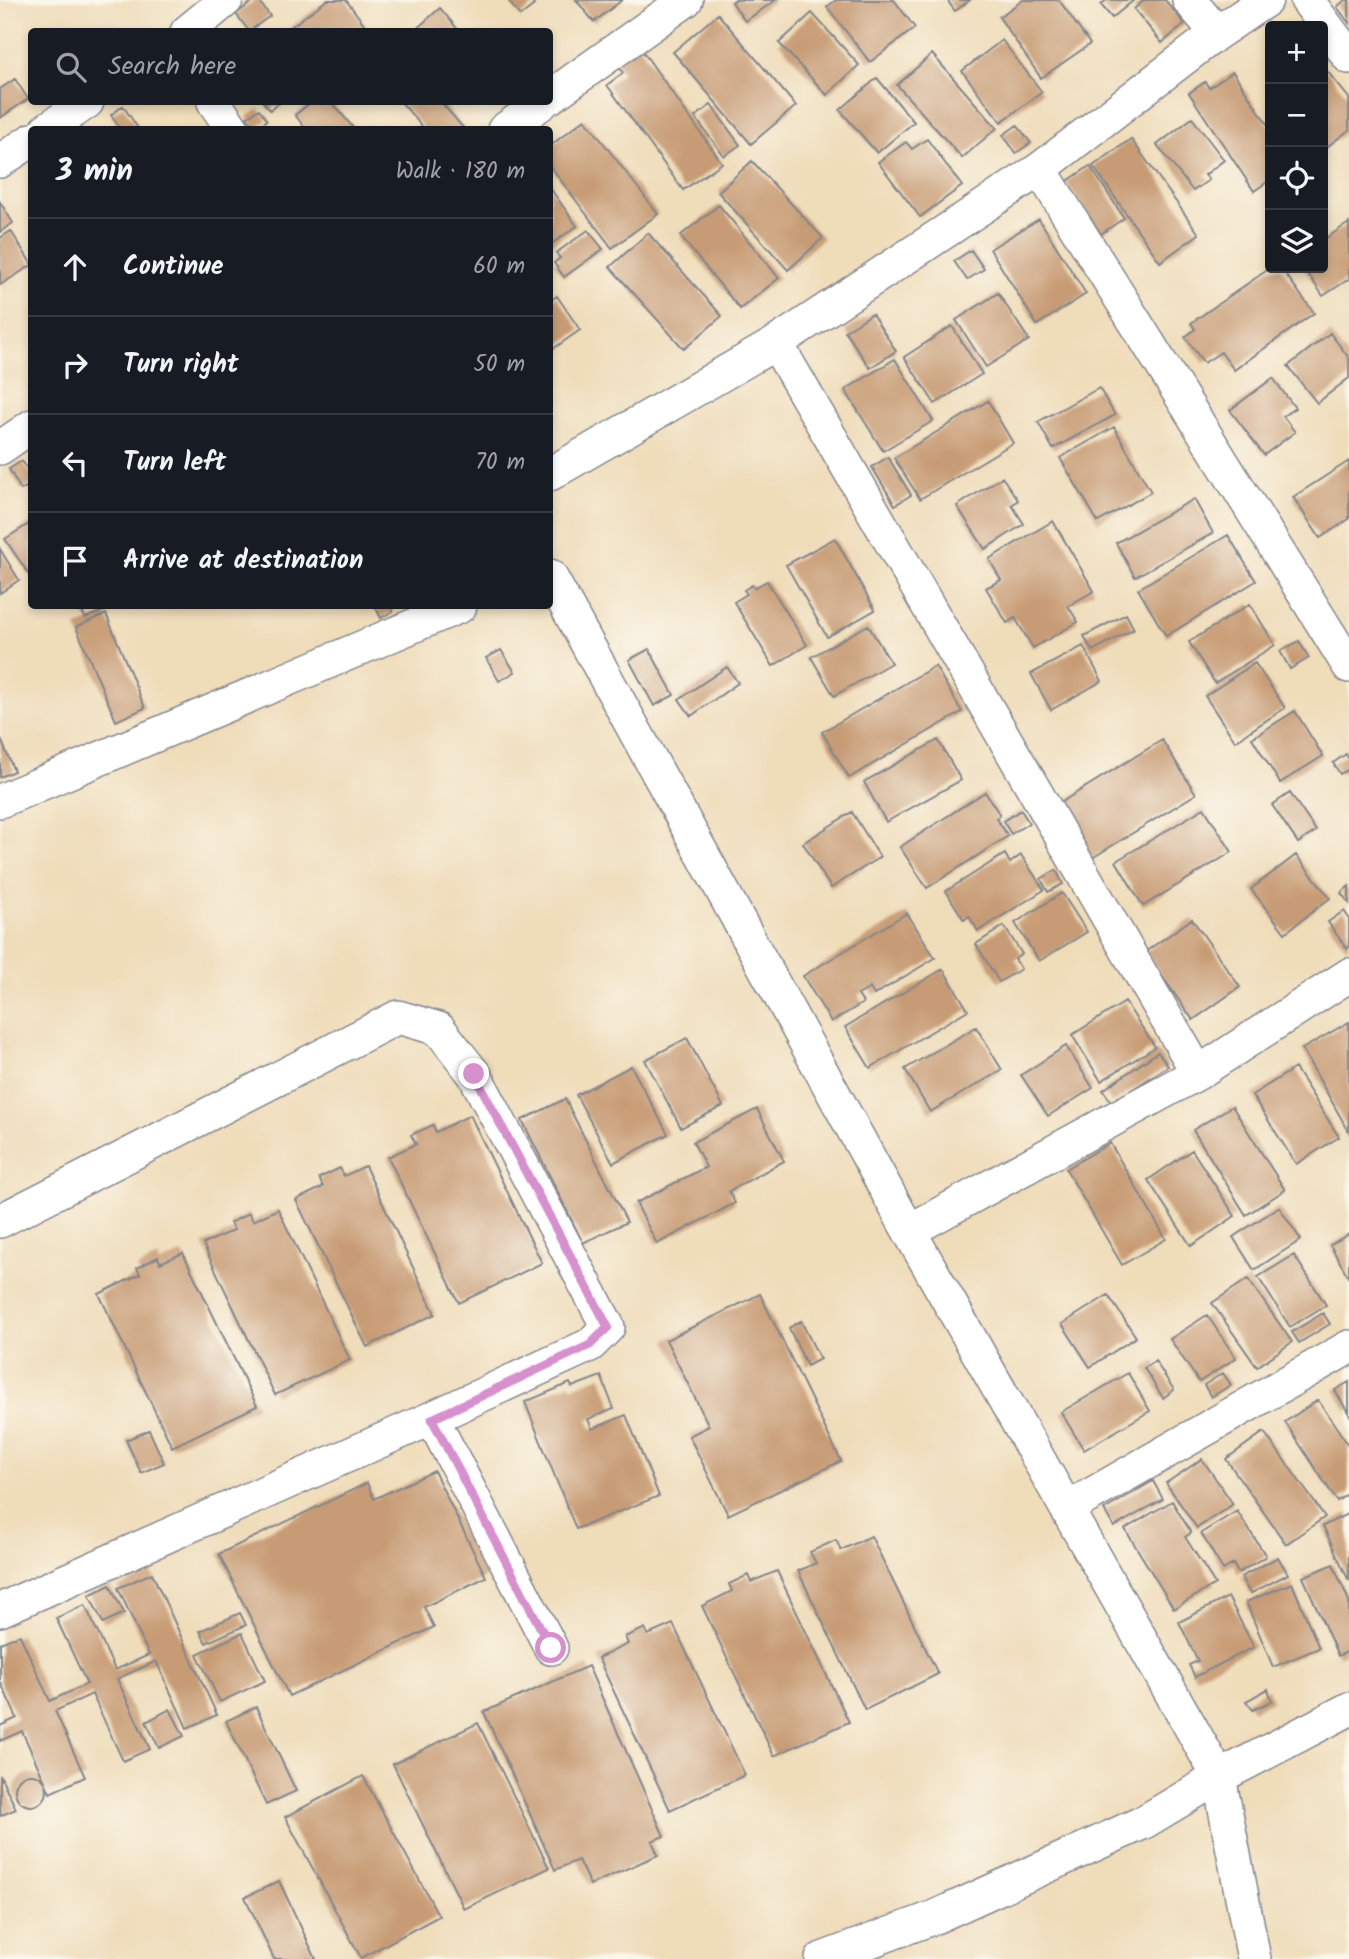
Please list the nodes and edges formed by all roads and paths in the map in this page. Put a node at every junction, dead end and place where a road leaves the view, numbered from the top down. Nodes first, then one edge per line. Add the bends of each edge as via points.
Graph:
1 (226, 0) edge
2 (686, 0) edge
3 (1189, 0) edge
4 (1266, 0) edge
5 (1307, 0) edge
6 (192, 28) edge
7 (1217, 33) junction
8 (1349, 57) edge
9 (553, 95) edge
10 (83, 105) edge
11 (216, 105) edge
12 (539, 105) edge
13 (52, 126) edge
14 (230, 126) edge
15 (510, 126) edge
16 (28, 143) edge
17 (0, 161) edge
18 (1040, 169) junction
19 (776, 343) junction
20 (28, 429) edge
21 (0, 447) edge
22 (553, 472) edge
23 (553, 581) edge
24 (453, 609) edge
25 (1349, 666) edge
26 (0, 801) edge
27 (1349, 975) edge
28 (1198, 1073) junction
29 (0, 1221) edge
30 (909, 1231) junction
31 (1349, 1347) edge
32 (432, 1419) junction
33 (1068, 1508) junction
34 (0, 1610) edge
35 (551, 1648) dead end
36 (1349, 1709) edge
37 (1219, 1777) junction
38 (822, 1959) edge
39 (1254, 1959) edge

1 - 6 street
2 - 9 street
3 - 7 street
4 - 7 street
5 - 8 street
7 - 18 street
10 - 13 street
11 - 14 street
12 - 15 street
16 - 17 street
18 - 19 street
18 - 25 street
19 - 22 street
19 - 28 street
20 - 21 street
23 - 30 street
24 - 26 street
27 - 28 street
28 - 30 street
29 - 32 street via 398,1017 439,1029 474,1074 608,1327 590,1345
30 - 33 street
31 - 33 street
32 - 34 street
32 - 35 street
33 - 37 street
36 - 37 street
37 - 38 street via 1144,1822 935,1917
37 - 39 street

